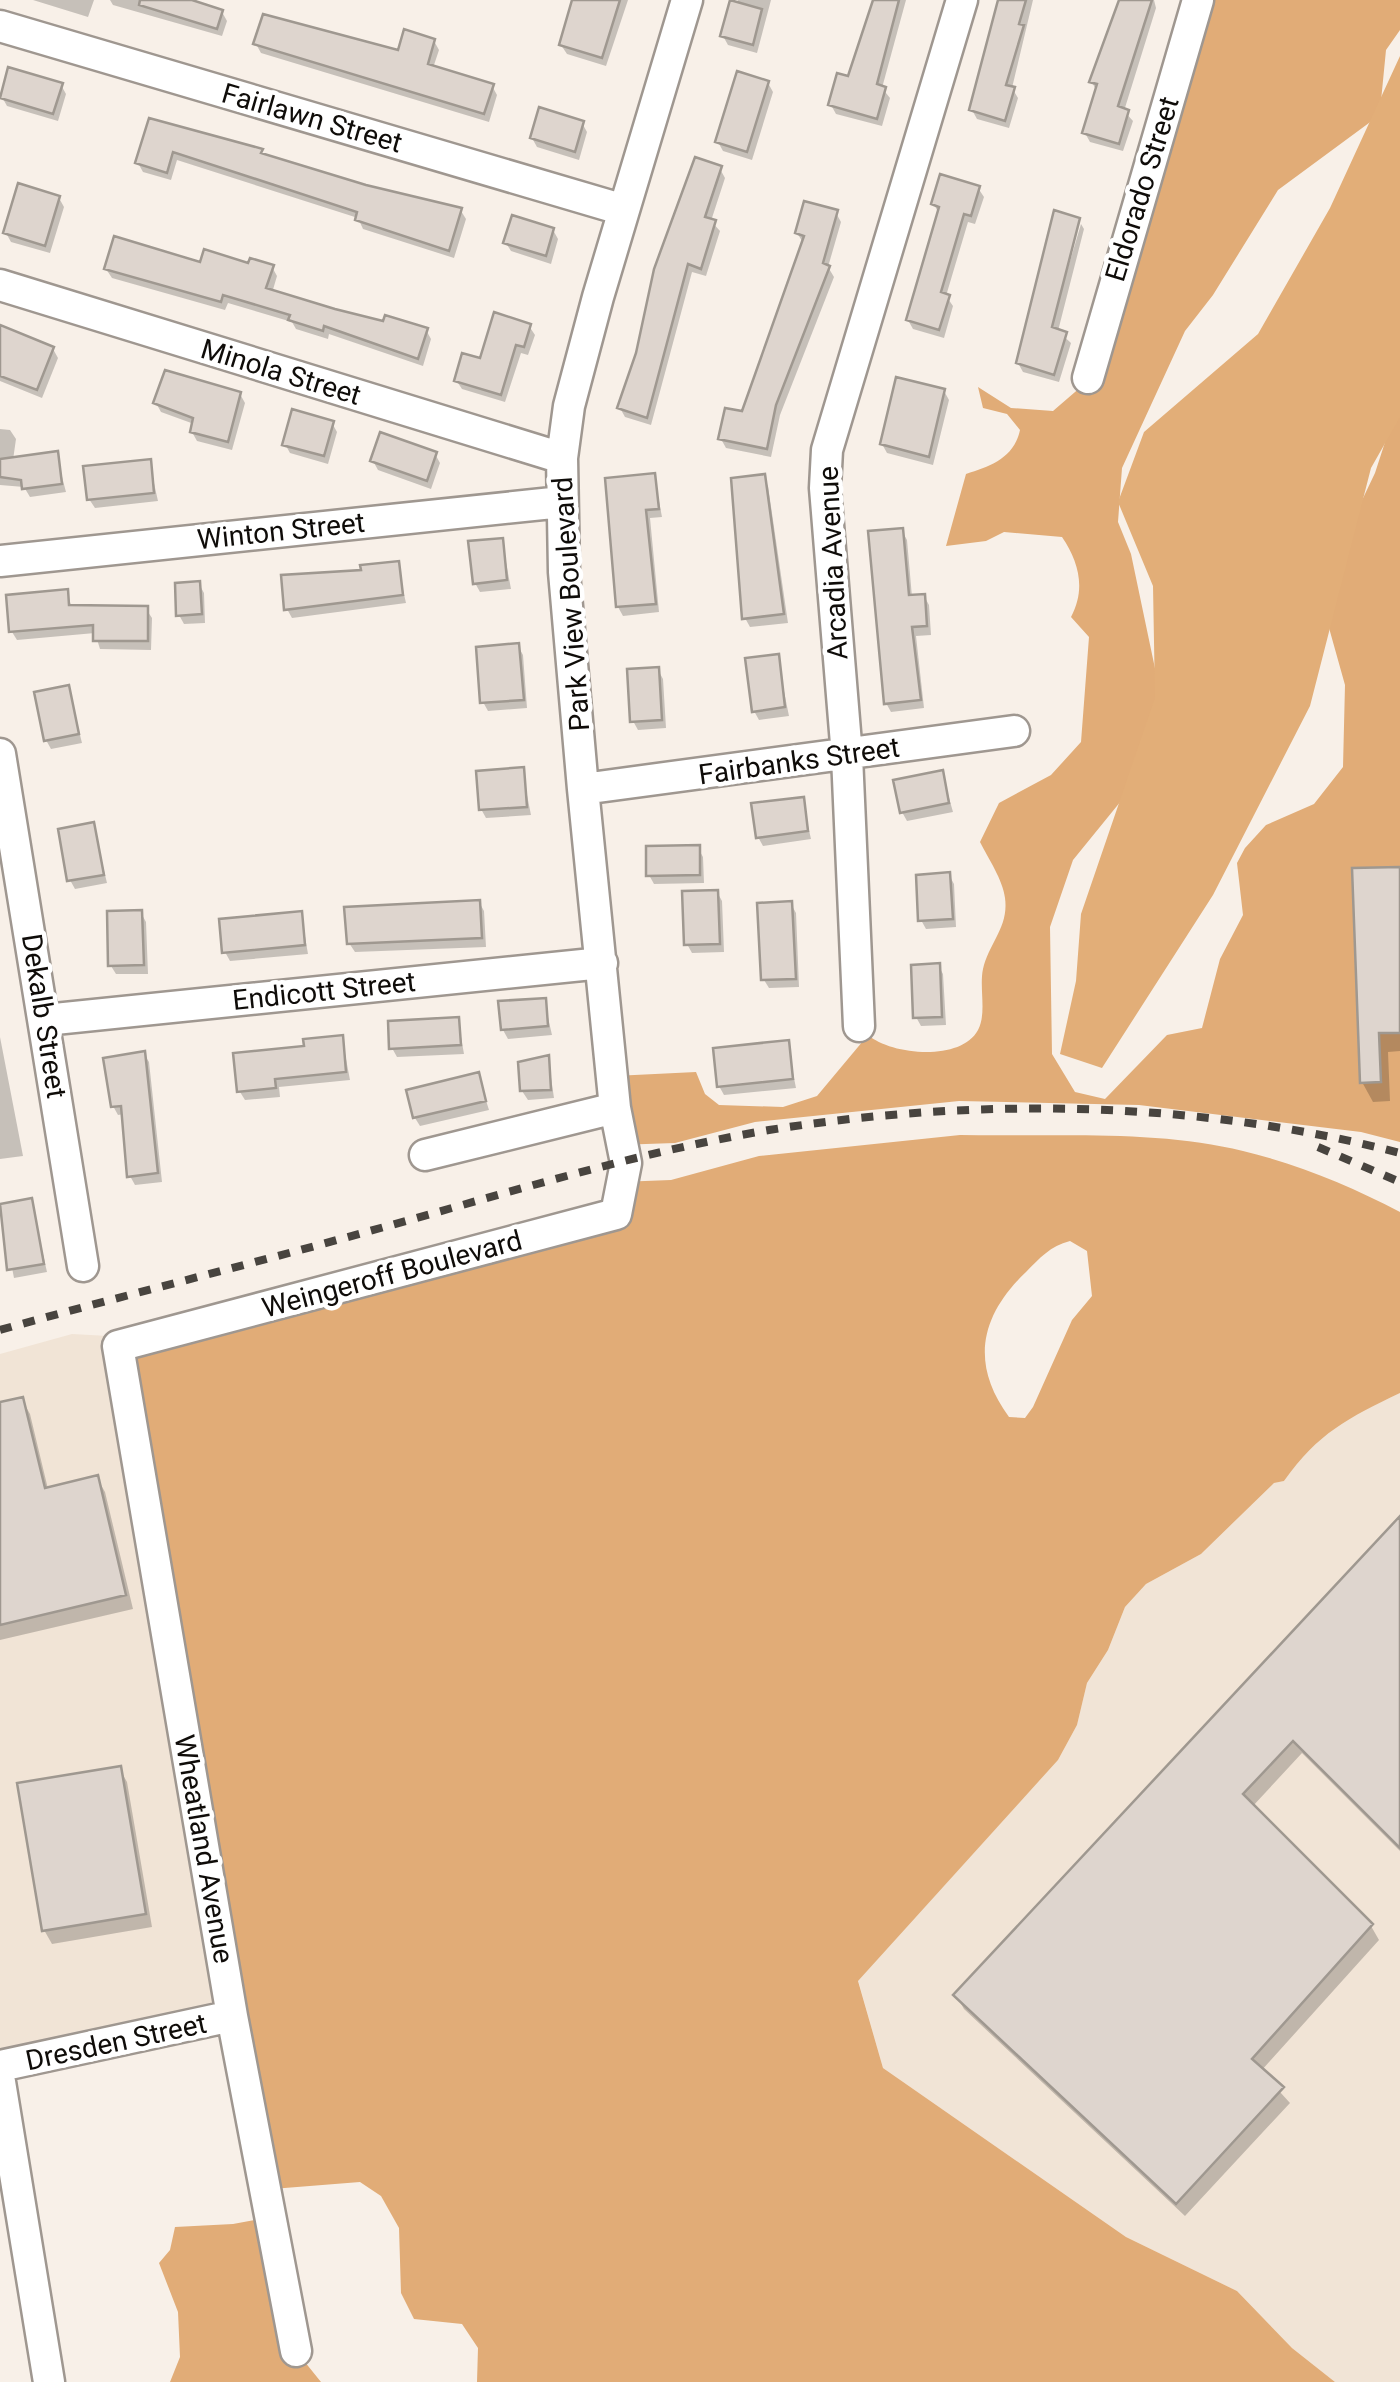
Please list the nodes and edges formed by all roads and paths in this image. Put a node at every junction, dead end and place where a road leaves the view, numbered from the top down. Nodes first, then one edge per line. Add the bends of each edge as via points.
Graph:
1 (687, 0) edge
2 (962, 0) edge
3 (1198, 0) edge
4 (0, 26) edge
5 (624, 210) junction
6 (0, 285) edge
7 (1088, 378) dead end
8 (562, 458) junction
9 (562, 502) junction
10 (0, 561) edge
11 (1014, 730) dead end
12 (0, 754) edge
13 (846, 756) junction
14 (583, 789) junction
15 (602, 963) junction
16 (46, 1020) junction
17 (859, 1026) dead end
18 (615, 1108) junction
19 (424, 1155) dead end
20 (626, 1163) joint
21 (83, 1266) dead end
22 (118, 1346) joint
23 (232, 2016) junction
24 (0, 2066) edge
25 (0, 2082) edge
26 (296, 2351) dead end
27 (48, 2382) edge

1 - 5 street, Park View Boulevard
2 - 13 street, Arcadia Avenue via 827,450
3 - 7 street, Eldorado Street
4 - 5 street, Fairlawn Street
5 - 8 street, Park View Boulevard via 569,406
6 - 8 street, Minola Street
8 - 9 street, Park View Boulevard
9 - 10 street, Winton Street
9 - 14 street, Park View Boulevard
11 - 13 street, Fairbanks Street
12 - 16 street, Dekalb Street
13 - 14 street, Fairbanks Street
13 - 17 street, Arcadia Avenue
14 - 15 street, Park View Boulevard
15 - 16 street, Endicott Street
15 - 18 street, Park View Boulevard
16 - 21 street, Dekalb Street
18 - 19 street
18 - 20 street, Park View Boulevard
20 - 22 street, Weingeroff Boulevard via 616,1214 601,1220
22 - 23 street, Wheatland Avenue
23 - 24 street, Dresden Street
23 - 26 street, Wheatland Avenue
25 - 27 street

